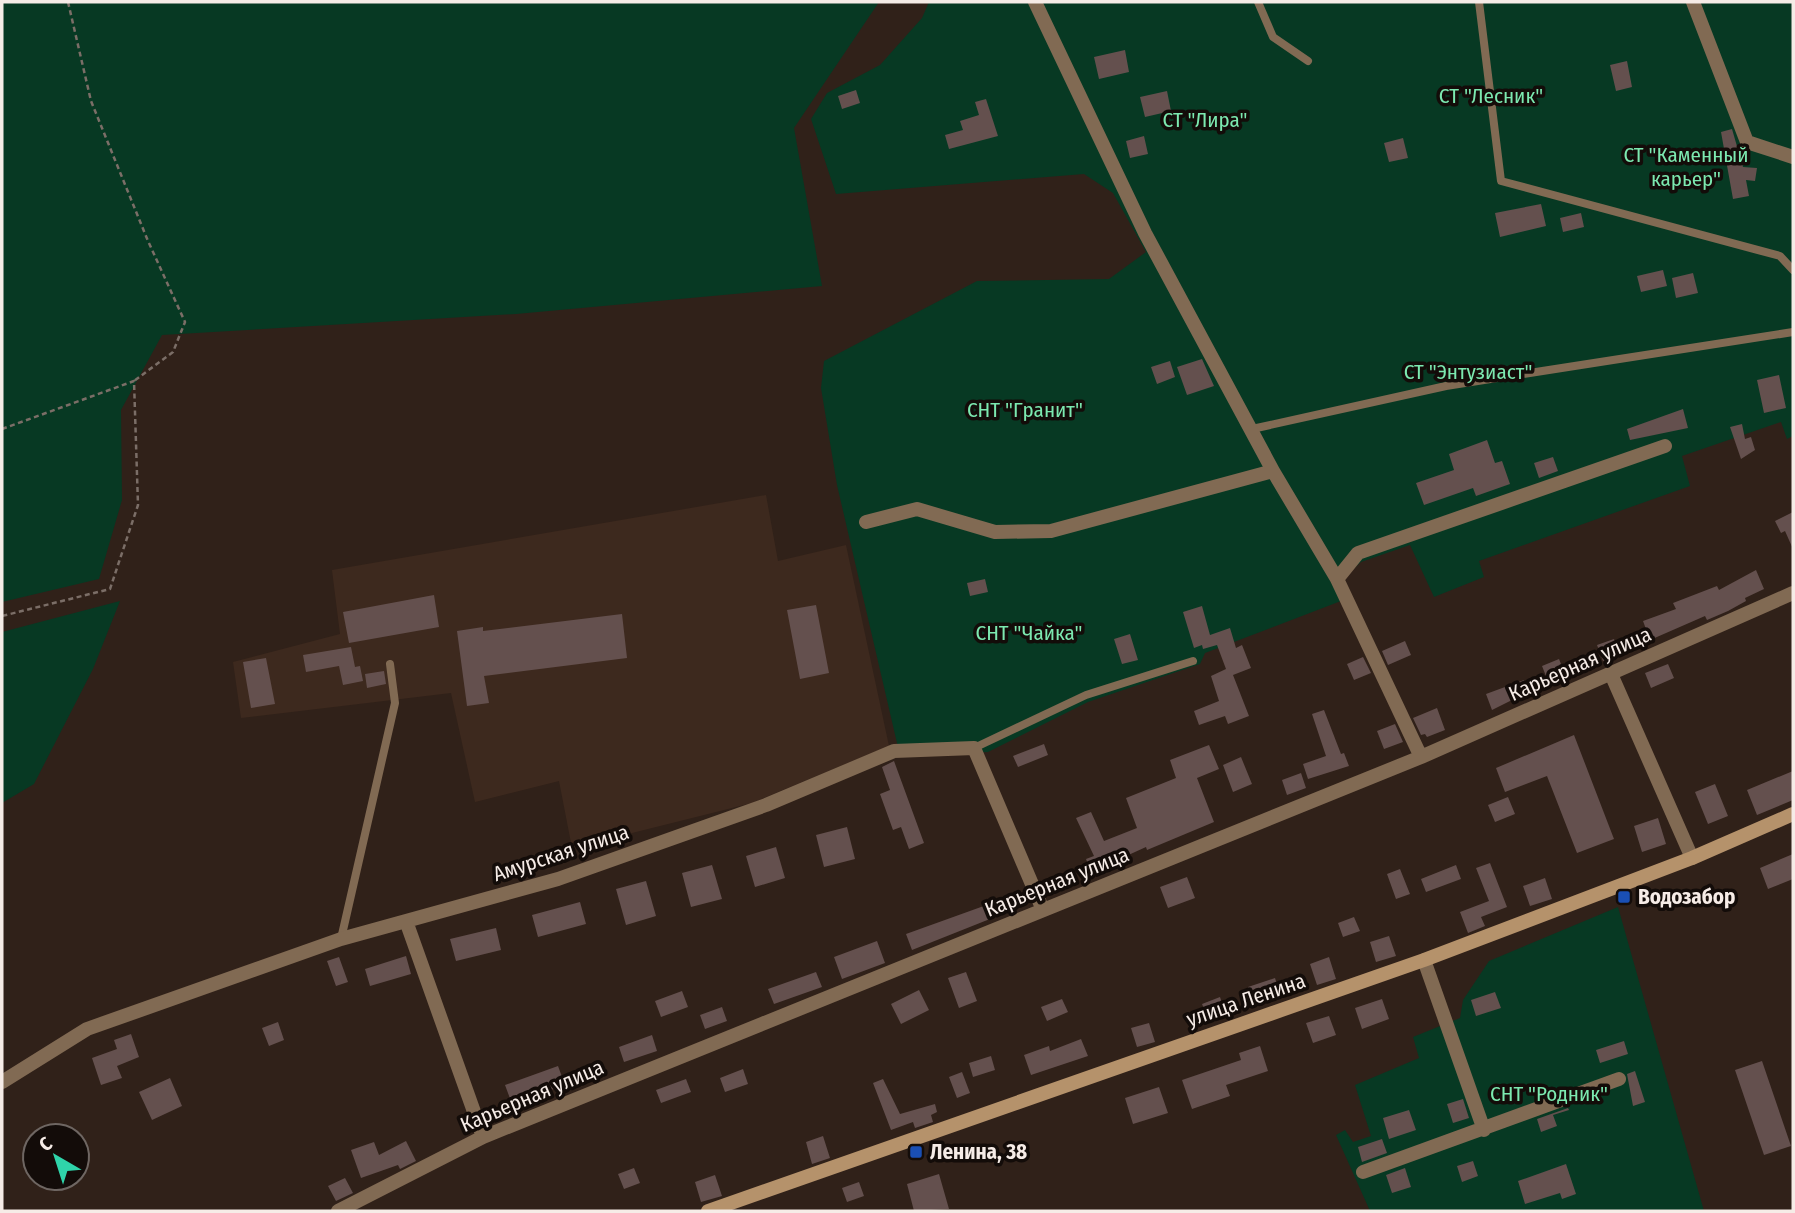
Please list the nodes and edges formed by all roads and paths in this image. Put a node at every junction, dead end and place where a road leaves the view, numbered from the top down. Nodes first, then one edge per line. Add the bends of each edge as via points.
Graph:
1 (68, 2) edge
2 (1035, 2) edge
3 (1258, 2) edge
4 (1479, 2) edge
5 (1693, 2) edge
6 (1308, 61) dead end
7 (1793, 157) edge
8 (1793, 270) edge
9 (1793, 332) edge
10 (134, 381) junction
11 (2, 429) edge
12 (1252, 429) junction
13 (1665, 446) dead end
14 (1273, 471) junction
15 (866, 522) dead end
16 (1337, 579) junction
17 (1793, 593) edge
18 (2, 616) edge
19 (1193, 661) dead end
20 (390, 664) dead end
21 (1611, 674) junction
22 (974, 748) junction
23 (1421, 757) junction
24 (1793, 814) edge
25 (1692, 858) junction
26 (1043, 911) junction
27 (406, 921) junction
28 (341, 939) junction
29 (1424, 960) junction
30 (1619, 1079) dead end
31 (2, 1082) edge
32 (1484, 1129) junction
33 (483, 1137) junction
34 (1363, 1172) dead end
35 (338, 1211) edge
36 (708, 1211) edge

1 - 10 path via 91,101 185,322 173,352
2 - 12 street via 1145,233
3 - 6 lane via 1273,37
4 - 8 lane via 1501,181 1780,256
5 - 7 street via 1747,142
9 - 12 lane via 1446,386
10 - 11 path
10 - 18 path via 138,505 110,589
12 - 14 street
13 - 16 street via 1358,553
14 - 15 street via 1051,531 995,532 917,509
14 - 16 street
16 - 23 street
17 - 21 street, Карьерная улица
19 - 22 lane via 1086,695
20 - 28 lane via 395,703
21 - 23 street, Карьерная улица
21 - 25 street
22 - 26 street
22 - 27 street, Амурская улица via 894,751 766,805 558,879
23 - 26 street, Карьерная улица
24 - 25 street, улица Ленина
25 - 29 street, улица Ленина
26 - 33 street, Карьерная улица
27 - 28 street, Амурская улица
27 - 33 street
28 - 31 street, Амурская улица via 87,1029
29 - 32 street
29 - 36 street, улица Ленина
30 - 32 street
32 - 34 street
33 - 35 street, Карьерная улица

